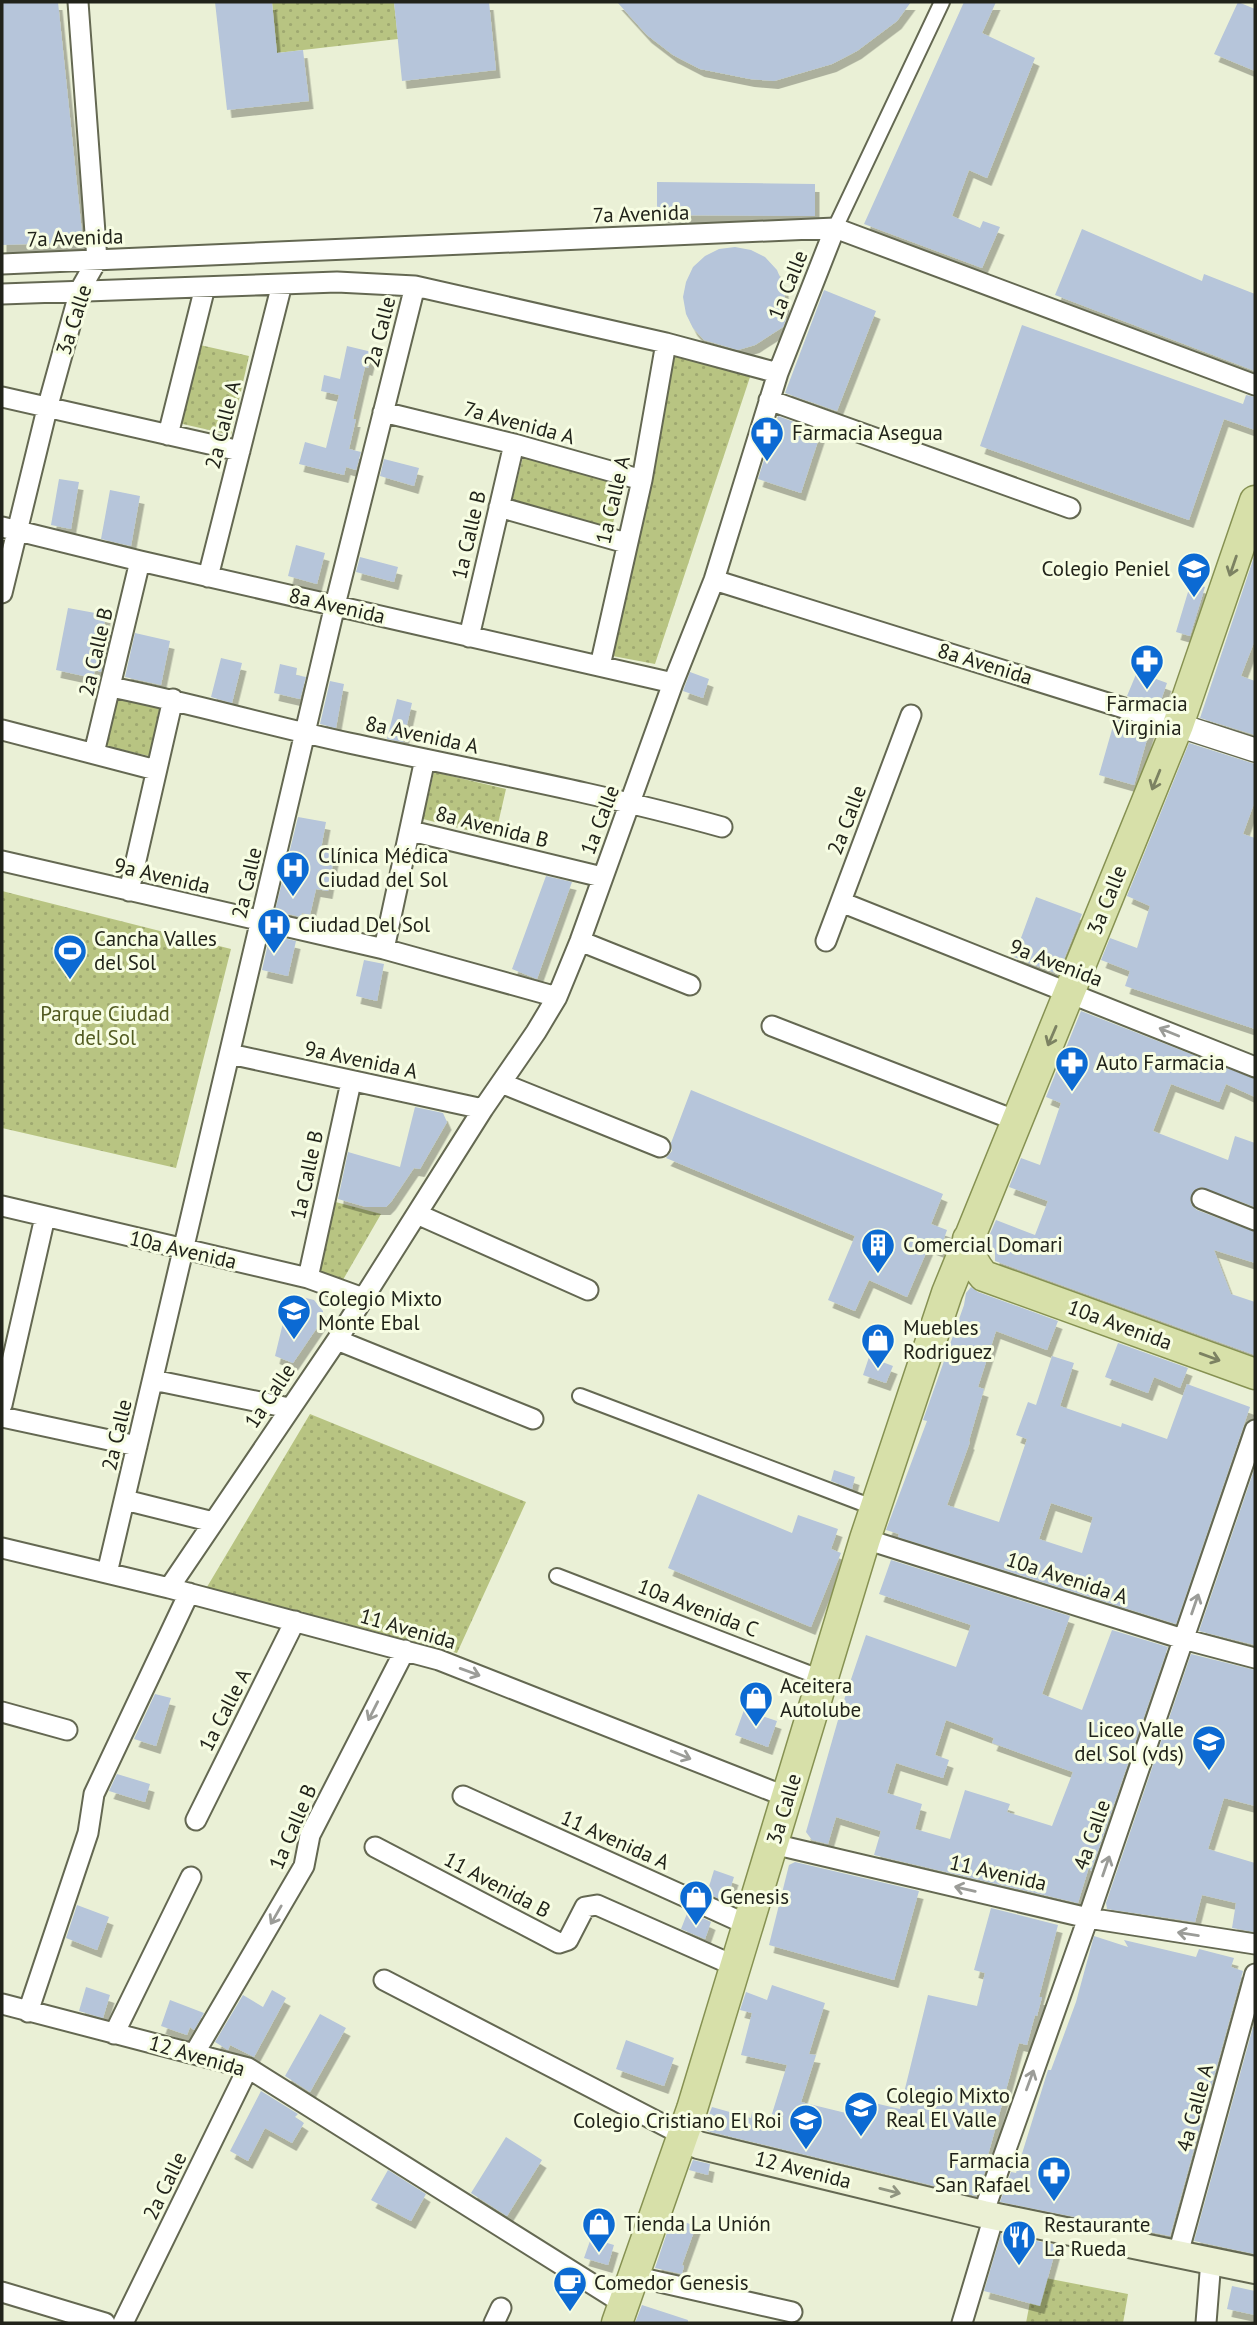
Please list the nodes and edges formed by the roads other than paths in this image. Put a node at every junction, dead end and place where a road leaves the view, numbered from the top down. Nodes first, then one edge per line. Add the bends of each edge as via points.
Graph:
1 (78, 2) edge
2 (942, 2) edge
3 (835, 229) junction
4 (97, 260) junction
5 (2, 264) edge
6 (282, 284) junction
7 (415, 286) junction
8 (205, 287) junction
9 (80, 290) junction
10 (2, 294) edge
11 (666, 343) junction
12 (778, 373) junction
13 (1255, 385) edge
14 (2, 397) edge
15 (769, 400) junction
16 (47, 409) junction
17 (383, 412) junction
18 (168, 435) junction
19 (514, 444) junction
20 (240, 451) junction
21 (642, 480) junction
22 (1255, 501) edge
23 (499, 507) junction
24 (1070, 508) dead end
25 (9, 529) edge
26 (626, 543) junction
27 (140, 561) junction
28 (208, 576) junction
29 (714, 580) junction
30 (2, 593) edge
31 (335, 605) junction
32 (469, 637) junction
33 (600, 666) junction
34 (673, 683) junction
35 (111, 687) junction
36 (173, 699) junction
37 (911, 715) dead end
38 (1178, 725) junction
39 (2, 730) edge
40 (307, 734) junction
41 (1255, 750) edge
42 (94, 752) junction
43 (425, 759) junction
44 (156, 770) junction
45 (631, 802) junction
46 (722, 827) dead end
47 (411, 831) junction
48 (2, 861) edge
49 (602, 877) junction
50 (129, 891) junction
51 (841, 902) junction
52 (261, 922) junction
53 (580, 941) junction
54 (826, 941) dead end
55 (384, 949) junction
56 (690, 985) dead end
57 (1070, 992) junction
58 (557, 997) junction
59 (772, 1026) dead end
60 (230, 1054) junction
61 (1255, 1067) edge
62 (351, 1082) junction
63 (501, 1083) junction
64 (483, 1109) junction
65 (1017, 1121) junction
66 (660, 1147) dead end
67 (1202, 1199) dead end
68 (2, 1206) edge
69 (417, 1214) junction
70 (45, 1217) junction
71 (1255, 1220) edge
72 (968, 1239) junction
73 (184, 1251) junction
74 (984, 1276) junction
75 (308, 1279) junction
76 (588, 1290) dead end
77 (947, 1293) junction
78 (363, 1298) junction
79 (337, 1340) junction
80 (8, 1347) edge
81 (1255, 1374) edge
82 (153, 1380) junction
83 (580, 1396) dead end
84 (2, 1405) edge
85 (289, 1408) junction
86 (2, 1417) edge
87 (533, 1419) dead end
88 (1255, 1430) edge
89 (137, 1446) junction
90 (125, 1500) junction
91 (875, 1508) junction
92 (213, 1521) junction
93 (865, 1539) junction
94 (2, 1548) edge
95 (107, 1573) junction
96 (557, 1576) dead end
97 (169, 1588) junction
98 (189, 1593) junction
99 (295, 1621) junction
100 (1183, 1639) junction
101 (405, 1650) junction
102 (1255, 1658) edge
103 (824, 1679) junction
104 (2, 1712) edge
105 (67, 1730) dead end
106 (463, 1796) dead end
107 (788, 1797) junction
108 (195, 1820) dead end
109 (773, 1844) junction
110 (375, 1846) dead end
111 (191, 1877) dead end
112 (1088, 1918) junction
113 (748, 1925) junction
114 (1255, 1944) edge
115 (736, 1966) junction
116 (1255, 1974) edge
117 (384, 1980) dead end
118 (2, 2004) edge
119 (28, 2012) junction
120 (114, 2034) junction
121 (194, 2054) junction
122 (248, 2068) junction
123 (683, 2135) junction
124 (988, 2215) junction
125 (1178, 2254) junction
126 (1211, 2260) junction
127 (1255, 2270) edge
128 (2, 2292) edge
129 (625, 2301) edge
130 (792, 2312) dead end
131 (105, 2323) edge
132 (123, 2323) edge
133 (962, 2323) edge
134 (1206, 2323) edge

1 - 4 street, 3a Calle
2 - 3 street, 1a Calle
3 - 4 street, 7a Avenida
3 - 12 street, 1a Calle
3 - 13 street, 7a Avenida
4 - 5 street, 7a Avenida
4 - 9 street, 3a Calle
6 - 7 street
6 - 8 street
6 - 20 street, 2a Calle A
7 - 11 street
7 - 17 street, 2a Calle
8 - 9 street
8 - 18 street
9 - 10 street
9 - 16 street, 3a Calle
11 - 12 street
11 - 21 street, 1a Calle A
12 - 15 street, 1a Calle
14 - 16 street
15 - 24 street
15 - 29 street, 1a Calle
16 - 18 street
16 - 25 street, 3a Calle
17 - 19 street, 7a Avenida A
17 - 31 street, 2a Calle
18 - 20 street
19 - 21 street, 7a Avenida A
19 - 23 street, 1a Calle B
20 - 28 street, 2a Calle A
21 - 26 street, 1a Calle A
22 -> 38 main road, 3a Calle
23 - 26 street
23 - 32 street, 1a Calle B
25 - 27 street, 8a Avenida
25 - 30 street, 3a Calle
26 - 33 street, 1a Calle A
27 - 28 street, 8a Avenida
27 - 35 street, 2a Calle B
28 - 31 street, 8a Avenida
29 - 34 street, 1a Calle
29 - 38 street, 8a Avenida
31 - 32 street, 8a Avenida
31 - 40 street, 2a Calle
32 - 33 street, 8a Avenida
33 - 34 street, 8a Avenida
34 - 45 street, 1a Calle
35 - 36 street, 8a Avenida A
35 - 42 street, 2a Calle B
36 - 40 street, 8a Avenida A
36 - 44 street
37 - 51 street, 2a Calle
38 - 41 street, 8a Avenida
38 -> 57 main road, 3a Calle
39 - 42 street
40 - 43 street, 8a Avenida A
40 - 52 street, 2a Calle
42 - 44 street
43 - 45 street, 8a Avenida A
43 - 47 street
44 - 50 street
45 - 46 street, 8a Avenida A
45 - 49 street, 1a Calle
47 - 49 street, 8a Avenida B
47 - 55 street
48 - 50 street, 9a Avenida
49 - 53 street, 1a Calle
50 - 52 street, 9a Avenida
51 - 54 street, 2a Calle
51 - 57 street, 9a Avenida
52 - 55 street, 9a Avenida
52 - 60 street, 2a Calle
53 - 56 street
53 - 58 street, 1a Calle
55 - 58 street, 9a Avenida
61 -> 57 street, 9a Avenida
57 -> 65 main road, 3a Calle
58 - 63 street, 1a Calle
59 - 65 street
60 - 62 street, 9a Avenida A
60 - 73 street, 2a Calle
62 - 64 street, 9a Avenida A
62 - 75 street, 1a Calle B
63 - 64 street, 1a Calle
63 - 66 street
64 - 69 street, 1a Calle
65 - 72 main road, 3a Calle
67 - 71 street
68 - 70 street, 10a Avenida
69 - 76 street
69 - 78 street, 1a Calle
70 - 73 street, 10a Avenida
70 - 80 street
72 - 74 main road via 970,1255
72 - 77 main road, 3a Calle
73 - 75 street, 10a Avenida
73 - 82 street, 2a Calle
74 - 77 main road via 970,1278
74 -> 81 main road, 10a Avenida
75 - 78 street, 10a Avenida
77 - 91 main road, 3a Calle
78 - 79 street, 1a Calle
79 - 85 street, 1a Calle
79 - 87 street
80 - 84 street
82 - 85 street
82 - 89 street, 2a Calle
83 - 91 street
85 - 92 street, 1a Calle
86 - 89 street
100 -> 88 street, 4a Calle
89 - 90 street, 2a Calle
90 - 92 street
90 - 95 street, 2a Calle
91 - 93 main road, 3a Calle
92 - 97 street, 1a Calle
93 - 100 street, 10a Avenida A
93 - 103 main road, 3a Calle
94 - 95 street, 11 Avenida
95 - 97 street, 11 Avenida
96 - 103 street, 10a Avenida C
97 - 98 street, 11 Avenida
98 - 99 street, 11 Avenida
98 - 119 street via 94,1794 88,1833
99 - 101 street, 11 Avenida
99 - 108 street, 1a Calle A
100 - 102 street, 10a Avenida A
112 -> 100 street, 4a Calle
101 -> 107 street, 11 Avenida via 499,1682
101 -> 121 street, 1a Calle B via 310,1835 304,1866
103 - 107 main road, 3a Calle
104 - 105 street
106 - 113 street, 11 Avenida A
107 - 109 main road, 3a Calle
112 -> 109 street, 11 Avenida
109 - 113 main road, 3a Calle
110 - 115 street, 11 Avenida B via 559,1943 568,1940 585,1907 597,1905
111 - 120 street
114 -> 112 street, 11 Avenida
124 -> 112 street, 4a Calle
113 - 115 main road, 3a Calle
115 - 123 main road, 3a Calle
116 - 125 street, 4a Calle A
117 - 123 street, 12 Avenida
118 - 119 street, 12 Avenida
119 - 120 street, 12 Avenida
120 - 121 street, 12 Avenida
121 - 122 street, 12 Avenida
122 - 129 street, 12 Avenida
122 - 132 street, 2a Calle
123 -> 124 main road, 12 Avenida via 698,2145
123 - 129 main road, 3a Calle
124 - 125 main road, 12 Avenida
124 - 133 street, 4a Calle
125 - 126 main road, 12 Avenida
126 - 127 main road, 12 Avenida
126 - 134 street
128 - 131 street
129 - 130 street, 12 Avenida

